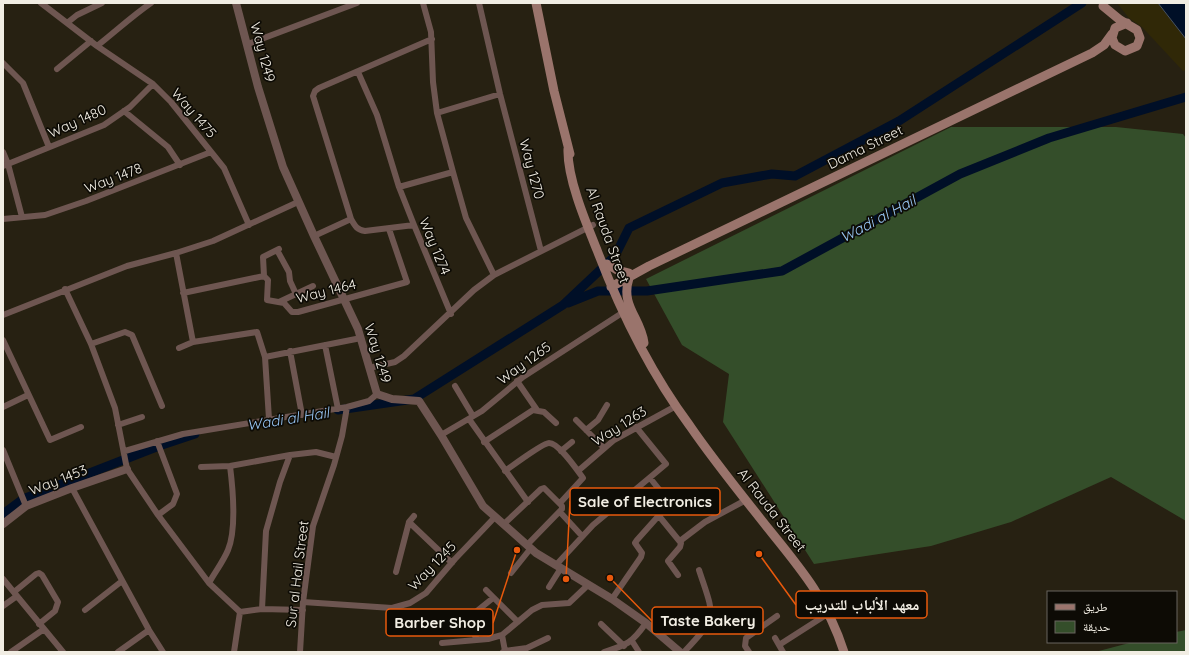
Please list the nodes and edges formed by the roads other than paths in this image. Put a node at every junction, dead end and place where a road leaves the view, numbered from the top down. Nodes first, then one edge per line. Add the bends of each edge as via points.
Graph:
1 (41, 3) edge
2 (102, 3) edge
3 (151, 3) edge
4 (236, 3) edge
5 (338, 3) edge
6 (357, 3) edge
7 (423, 3) edge
8 (479, 3) edge
9 (536, 3) edge
10 (1102, 4) edge
11 (341, 10) junction
12 (67, 23) junction
13 (1127, 23) junction
14 (1113, 33) junction
15 (432, 39) junction
16 (91, 42) junction
17 (248, 44) junction
18 (97, 46) junction
19 (1126, 51) junction
20 (1092, 53) junction
21 (3, 63) edge
22 (57, 69) dead end
23 (358, 72) junction
24 (153, 84) junction
25 (500, 94) junction
26 (124, 111) junction
27 (437, 113) junction
28 (49, 148) junction
29 (3, 152) edge
30 (211, 152) junction
31 (6, 165) edge
32 (180, 165) junction
33 (452, 172) junction
34 (399, 187) junction
35 (298, 202) junction
36 (22, 217) junction
37 (3, 219) edge
38 (351, 219) junction
39 (249, 225) junction
40 (414, 225) junction
41 (590, 226) junction
42 (389, 229) junction
43 (314, 236) junction
44 (541, 251) junction
45 (176, 254) junction
46 (607, 264) junction
47 (494, 275) junction
48 (264, 276) junction
49 (629, 276) junction
50 (613, 284) junction
51 (312, 286) dead end
52 (65, 289) junction
53 (182, 293) junction
54 (296, 294) junction
55 (344, 299) junction
56 (279, 302) junction
57 (622, 313) junction
58 (450, 314) junction
59 (3, 315) edge
60 (361, 338) junction
61 (3, 340) edge
62 (193, 342) junction
63 (91, 344) junction
64 (644, 344) junction
65 (325, 345) junction
66 (179, 348) dead end
67 (290, 351) junction
68 (265, 357) junction
69 (369, 368) junction
70 (517, 381) junction
71 (455, 386) dead end
72 (666, 391) junction
73 (377, 394) junction
74 (28, 395) junction
75 (607, 405) dead end
76 (162, 406) dead end
77 (676, 406) junction
78 (3, 407) edge
79 (347, 407) junction
80 (338, 408) junction
81 (537, 410) junction
82 (302, 415) junction
83 (142, 417) dead end
84 (471, 417) junction
85 (269, 419) junction
86 (576, 420) dead end
87 (556, 423) dead end
88 (118, 425) junction
89 (81, 427) dead end
90 (636, 427) junction
91 (586, 430) junction
92 (441, 435) junction
93 (157, 441) junction
94 (484, 442) junction
95 (572, 442) dead end
96 (604, 448) junction
97 (3, 450) edge
98 (125, 451) junction
99 (561, 451) junction
100 (290, 455) junction
101 (336, 457) junction
102 (230, 466) junction
103 (201, 467) dead end
104 (127, 469) junction
105 (505, 471) junction
106 (578, 471) junction
107 (650, 478) junction
108 (72, 488) junction
109 (746, 500) junction
110 (528, 502) junction
111 (560, 503) junction
112 (26, 506) junction
113 (560, 512) junction
114 (158, 516) junction
115 (414, 516) dead end
116 (659, 516) junction
117 (495, 517) junction
118 (409, 522) junction
119 (3, 524) edge
120 (504, 524) junction
121 (582, 536) junction
122 (680, 541) junction
123 (529, 546) junction
124 (452, 563) junction
125 (559, 567) junction
126 (699, 570) dead end
127 (396, 572) dead end
128 (511, 573) dead end
129 (678, 575) dead end
130 (3, 579) edge
131 (122, 581) junction
132 (209, 583) junction
133 (588, 585) junction
134 (549, 587) dead end
135 (486, 590) dead end
136 (15, 594) junction
137 (493, 598) junction
138 (612, 599) junction
139 (303, 602) junction
140 (3, 606) edge
141 (262, 609) junction
142 (85, 610) dead end
143 (303, 610) junction
144 (240, 612) junction
145 (829, 613) junction
146 (777, 616) dead end
147 (518, 622) junction
148 (646, 623) junction
149 (39, 624) junction
150 (601, 624) dead end
151 (44, 630) junction
152 (149, 630) junction
153 (502, 635) junction
154 (548, 638) dead end
155 (775, 638) dead end
156 (477, 640) junction
157 (632, 641) junction
158 (442, 643) dead end
159 (779, 645) junction
160 (624, 646) junction
161 (11, 652) edge
162 (63, 652) edge
163 (118, 652) edge
164 (163, 652) edge
165 (234, 652) edge
166 (300, 652) edge
167 (504, 652) edge
168 (604, 652) edge
169 (639, 652) edge
170 (680, 652) edge
171 (684, 652) edge
172 (749, 652) edge
173 (783, 652) edge
174 (844, 652) edge

1 - 12 street, Way 1475
2 - 12 street
3 - 18 street via 131,16 125,24
4 - 17 street, Way 1249
5 - 11 street
6 - 11 street
7 - 15 street
8 - 25 street, Way 1270
9 - 41 main road, Al Rauda Street via 575,188
10 - 13 main road
10 - 14 main road via 1110,18
11 - 17 street
12 - 16 street, Way 1475
13 - 14 main road via 1118,26
13 - 19 main road via 1135,26 1140,38 1137,46
14 - 19 main road via 1115,46
14 - 20 main road, Dama Street via 1104,45
15 - 23 street
15 - 27 street
16 - 18 street, Way 1475
16 - 22 street
17 - 35 street, Way 1249 via 258,87
18 - 24 street, Way 1475
19 - 20 main road, Dama Street
20 - 49 main road, Dama Street
21 - 28 street via 23,83
23 - 34 street, Way 1274 via 377,115
23 - 38 street via 319,88 313,96
24 - 26 street, Way 1480
24 - 30 street, Way 1475 via 171,102
25 - 27 street
25 - 44 street, Way 1270
26 - 28 street, Way 1480 via 104,125
26 - 32 street via 168,147
27 - 33 street
28 - 31 street, Way 1480
29 - 31 street
30 - 32 street, Way 1478
30 - 39 street, Way 1475 via 224,168
31 - 36 street
32 - 36 street, Way 1478 via 45,215
33 - 34 street
33 - 47 street via 466,218
34 - 40 street, Way 1274
35 - 39 street
35 - 43 street, Way 1249
36 - 37 street, Way 1478
38 - 42 street via 359,230
38 - 43 street
39 - 45 street
40 - 42 street
40 - 58 street, Way 1274
41 - 44 street
41 - 46 main road, Al Rauda Street
41 - 50 main road, Al Rauda Street
42 - 55 street, Way 1464 via 406,282
43 - 55 street, Way 1249
44 - 47 street
45 - 52 street via 127,266
45 - 53 street
46 - 49 main road
46 - 50 main road, Al Rauda Street
47 - 58 street via 474,290
48 - 53 street
48 - 54 street via 263,257 278,249
48 - 56 street, Way 1464 via 268,280 267,300
49 - 50 main road, Dama Street
49 - 64 main road via 626,299 642,333
50 - 57 main road, Al Rauda Street
50 - 64 main road, Al Rauda Street
51 - 54 street
52 - 59 street
52 - 63 street
53 - 62 street
54 - 56 street
55 - 56 street, Way 1464 via 298,312 292,312 284,303
55 - 60 street, Way 1249
57 - 70 street, Way 1265
57 - 72 main road, Al Rauda Street
58 - 69 street via 404,356 395,362
60 - 65 street
60 - 69 street, Way 1249
61 - 74 street
62 - 66 street
62 - 68 street via 257,332
63 - 76 street via 125,332 132,335
63 - 88 street via 115,408
64 - 72 main road, Al Rauda Street
65 - 67 street
65 - 80 street
67 - 68 street
67 - 82 street
68 - 85 street
69 - 73 street, Way 1249
70 - 81 street
70 - 84 street, Way 1265
71 - 84 street
72 - 77 main road, Al Rauda Street
73 - 79 street via 369,401
73 - 92 street, Way 1249 via 392,399 419,401
74 - 78 street
74 - 89 street via 50,440
75 - 91 street via 598,420
77 - 90 street, Way 1263
77 - 109 main road, Al Rauda Street
79 - 80 street
79 - 101 street, Sur al Hail Street
80 - 82 street
81 - 87 street via 548,414
81 - 94 street via 529,412
82 - 85 street
83 - 88 street
84 - 92 street, Way 1265
84 - 94 street
85 - 93 street
86 - 91 street
88 - 98 street
90 - 96 street, Way 1263
90 - 107 street via 666,464
91 - 96 street
92 - 117 street, Way 1249 via 483,506
93 - 98 street
93 - 114 street via 177,494 173,504
94 - 105 street
95 - 99 street
96 - 106 street, Way 1263
97 - 112 street
98 - 104 street
99 - 105 street via 553,444 545,444
99 - 106 street
100 - 101 street via 316,452
100 - 102 street
100 - 141 street via 266,531
101 - 139 street, Sur al Hail Street via 314,526
102 - 103 street
102 - 132 street via 233,534 228,550
104 - 108 street, Way 1453
104 - 114 street
105 - 110 street
106 - 111 street via 584,479
107 - 116 street via 670,503
107 - 121 street
108 - 112 street, Way 1453
108 - 131 street
109 - 122 street via 705,522
109 - 145 main road, Al Rauda Street via 812,583
110 - 111 street via 544,488
110 - 120 street
111 - 113 street
112 - 119 street, Way 1453
113 - 121 street
113 - 123 street
114 - 132 street
115 - 118 street
116 - 122 street
116 - 138 street via 635,543 642,553 641,557
117 - 120 street, Way 1249
117 - 124 street, Way 1245
118 - 124 street
118 - 127 street
120 - 123 street, Way 1249
121 - 125 street
122 - 129 street via 680,547 668,560
123 - 125 street, Way 1249
123 - 128 street
124 - 139 street, Way 1245 via 426,593 401,607
125 - 133 street, Way 1249
125 - 134 street
126 - 171 street via 712,609 710,620 701,635
130 - 136 street
131 - 142 street
131 - 152 street
132 - 144 street
133 - 138 street, Way 1249
133 - 147 street via 569,603 542,605
135 - 137 street
136 - 140 street
136 - 149 street
136 - 149 street via 36,574 42,575 58,602 55,611
137 - 147 street
137 - 156 street via 467,620
138 - 148 street, Way 1249
139 - 143 street, Sur al Hail Street
141 - 143 street
141 - 144 street
143 - 166 street, Sur al Hail Street
144 - 165 street
145 - 159 street
145 - 174 main road, Al Rauda Street
146 - 172 street via 746,638
147 - 153 street
148 - 157 street
148 - 170 street, Way 1249
149 - 151 street
150 - 160 street
151 - 161 street
151 - 162 street
152 - 163 street
152 - 164 street
153 - 156 street
153 - 167 street
154 - 167 street via 527,648
155 - 159 street
156 - 158 street
157 - 160 street
157 - 169 street
159 - 173 street
160 - 168 street

